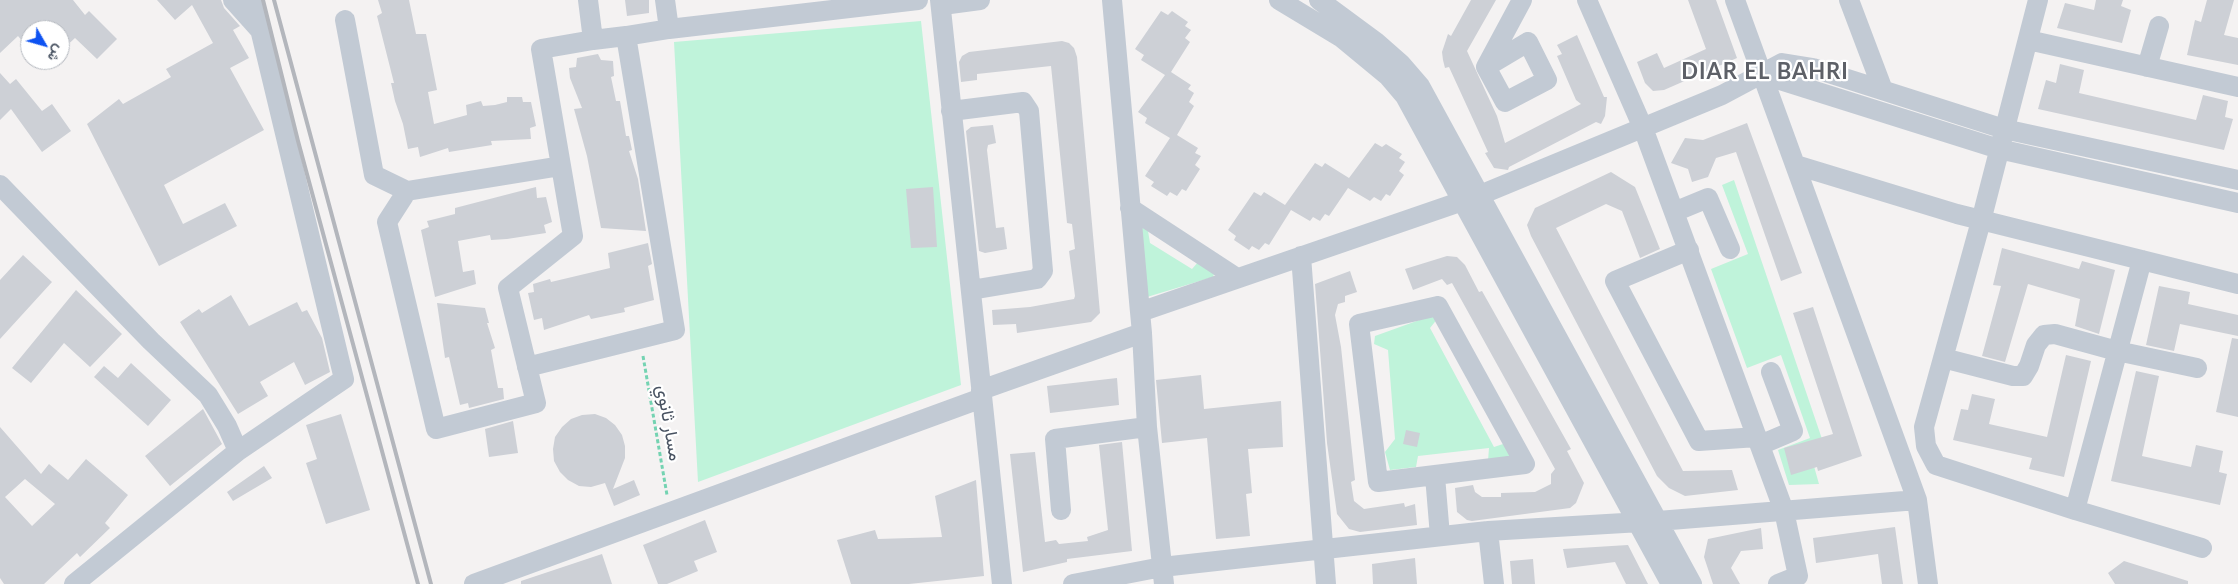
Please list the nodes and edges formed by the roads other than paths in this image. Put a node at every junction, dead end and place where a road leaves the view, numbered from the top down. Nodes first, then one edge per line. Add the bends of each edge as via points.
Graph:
1 (234, 0) edge
2 (253, 0) edge
3 (588, 0) edge
4 (666, 0) edge
5 (918, 0) edge
6 (940, 0) edge
7 (944, 0) edge
8 (980, 0) edge
9 (1112, 0) edge
10 (1279, 0) edge
11 (1319, 0) edge
12 (1522, 0) edge
13 (1587, 0) edge
14 (1735, 0) edge
15 (1849, 0) edge
16 (2038, 0) edge
17 (345, 20) dead end
18 (2158, 26) dead end
19 (669, 29) junction
20 (260, 31) junction
21 (626, 36) junction
22 (593, 40) junction
23 (2028, 40) junction
24 (1486, 67) dead end
25 (2146, 67) junction
26 (1764, 75) junction
27 (2238, 87) edge
28 (1883, 90) junction
29 (951, 111) junction
30 (1643, 128) junction
31 (2004, 129) junction
32 (1999, 149) junction
33 (1796, 165) junction
34 (561, 166) junction
35 (2238, 180) edge
36 (0, 185) edge
37 (407, 191) junction
38 (1480, 195) junction
39 (1461, 201) junction
40 (2238, 202) edge
41 (1130, 208) junction
42 (1674, 212) junction
43 (1981, 220) junction
44 (1730, 248) dead end
45 (1688, 250) junction
46 (1301, 256) junction
47 (2142, 260) junction
48 (1237, 278) junction
49 (2238, 284) edge
50 (970, 290) junction
51 (1140, 312) junction
52 (1142, 333) junction
53 (2117, 351) junction
54 (1943, 358) junction
55 (527, 367) junction
56 (2197, 368) dead end
57 (1771, 372) dead end
58 (982, 394) junction
59 (1147, 427) junction
60 (1759, 441) junction
61 (238, 451) junction
62 (1435, 476) junction
63 (1917, 500) junction
64 (1061, 510) dead end
65 (2075, 510) junction
66 (1784, 511) junction
67 (1658, 521) junction
68 (1637, 523) junction
69 (1488, 531) junction
70 (1440, 536) junction
71 (1323, 548) junction
72 (2202, 548) dead end
73 (1163, 576) edge
74 (74, 584) edge
75 (474, 584) edge
76 (1002, 584) edge
77 (1073, 584) edge
78 (1326, 584) edge
79 (1494, 584) edge
80 (1671, 584) edge
81 (1692, 584) edge
82 (1778, 584) edge
83 (1928, 584) edge

1 - 20 street
2 - 20 street
3 - 22 street
4 - 19 street
5 - 19 street
6 - 29 street
7 - 8 street via 950,4
9 - 41 street
10 - 39 street via 1342,38 1388,76 1408,102
11 - 38 street via 1376,42 1420,86
12 - 24 street
13 - 30 street
14 - 26 street
15 - 28 street
16 - 23 street
17 - 37 street via 374,175
18 - 25 street
19 - 21 street
20 - 61 street via 344,379
21 - 22 street
21 - 55 street via 675,330
22 - 34 street via 541,49
23 - 25 street
23 - 31 street
25 - 27 street
26 - 28 street via 1782,63 1812,68
26 - 30 street
26 - 32 street
26 - 33 street
28 - 31 street
29 - 50 street
29 - 50 street via 1023,102 1029,111 1043,271 1037,279
30 - 38 street
30 - 42 street
31 - 32 street
31 - 35 street
32 - 40 street
32 - 43 street
33 - 43 street
33 - 63 street
34 - 37 street
34 - 55 street via 572,236 508,288
36 - 61 street via 208,395
37 - 55 street via 387,222 436,429 536,403
38 - 39 street
38 - 67 street
39 - 46 street
39 - 68 street
41 - 48 street
41 - 51 street
42 - 44 street via 1708,198
42 - 45 street
43 - 47 street
43 - 54 street
45 - 60 street
45 - 60 street via 1614,281 1699,441
46 - 48 street
46 - 71 street
47 - 49 street
47 - 53 street
48 - 51 street
50 - 58 street
51 - 52 street
52 - 58 street
52 - 59 street
53 - 54 street via 2055,334 2044,335 2036,345 2023,376
53 - 56 street
53 - 65 street
54 - 65 street via 1924,428 1926,446 1936,465
57 - 60 street via 1794,431
58 - 75 street
58 - 76 street
59 - 64 street via 1055,439
59 - 73 street
60 - 66 street
61 - 74 street
62 - 62 street via 1378,482 1359,324 1438,306 1525,464
62 - 70 street
63 - 66 street
63 - 83 street
65 - 72 street
66 - 67 street
66 - 82 street via 1798,576
67 - 68 street
67 - 81 street
68 - 69 street
68 - 80 street
69 - 70 street
69 - 79 street
70 - 71 street
71 - 73 street
71 - 78 street
73 - 77 street

